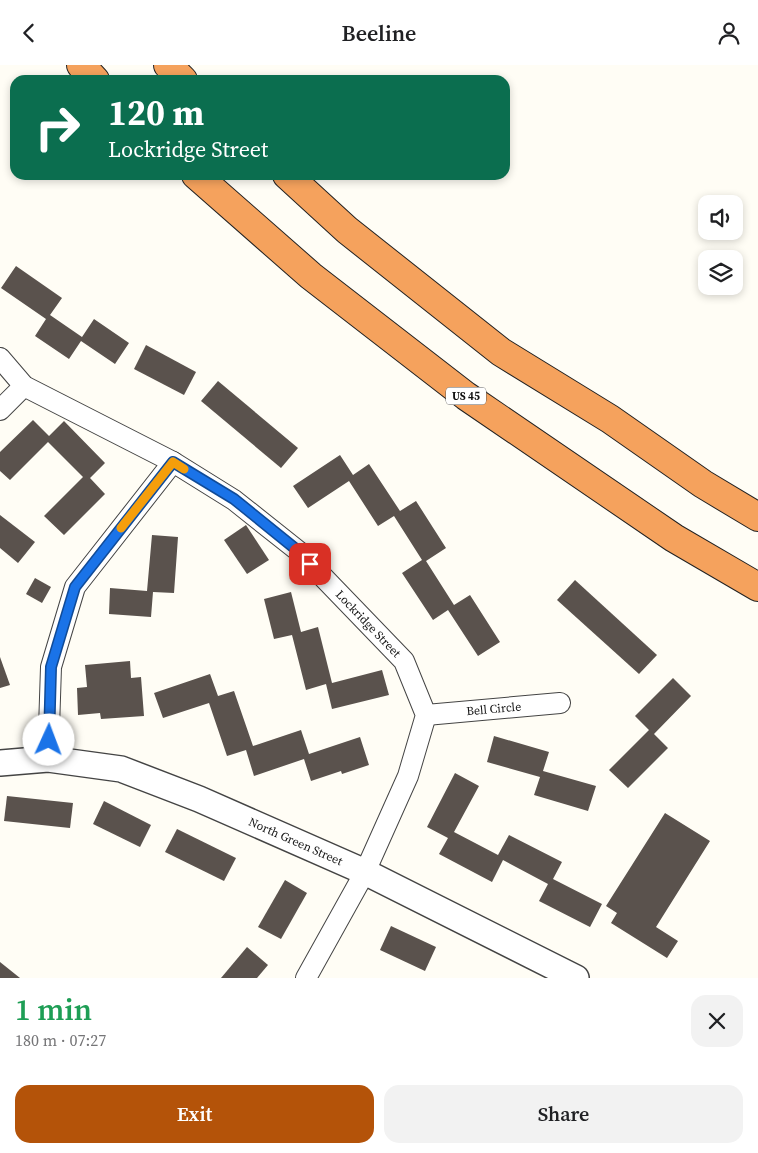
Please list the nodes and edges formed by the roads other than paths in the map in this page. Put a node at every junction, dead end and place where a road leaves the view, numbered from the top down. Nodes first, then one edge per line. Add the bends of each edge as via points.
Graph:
1 (81, 65) edge
2 (168, 65) edge
3 (90, 75) edge
4 (178, 75) edge
5 (202, 180) edge
6 (292, 180) edge
7 (0, 358) edge
8 (24, 386) junction
9 (0, 410) edge
10 (173, 462) junction
11 (758, 517) edge
12 (758, 587) edge
13 (560, 703) dead end
14 (426, 715) junction
15 (48, 759) junction
16 (0, 763) edge
17 (365, 872) junction
18 (567, 976) edge
19 (306, 978) edge

1 - 3 highway
2 - 4 highway
5 - 12 highway, US 45 via 311,276 466,396 674,538
6 - 11 highway via 347,230 501,352 610,419 703,484
7 - 8 street, Lockridge Street
8 - 9 street
8 - 10 street, Lockridge Street
10 - 14 street, Lockridge Street via 234,499 297,550 404,661
10 - 15 street via 75,587 51,667
13 - 14 street, Bell Circle
14 - 17 street via 408,776
15 - 16 street, North Green Street
15 - 17 street, North Green Street via 121,769 200,799
17 - 18 street, North Green Street
17 - 19 street

